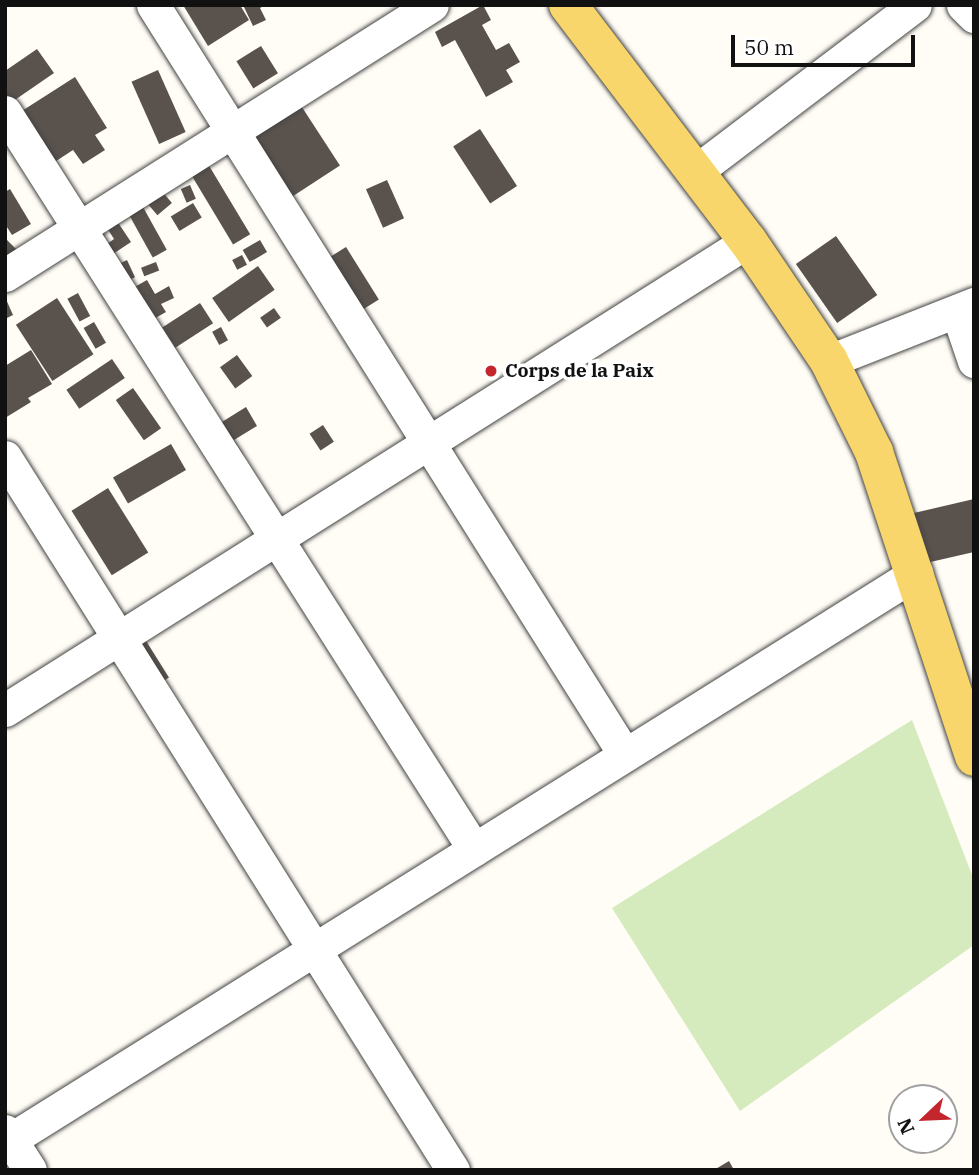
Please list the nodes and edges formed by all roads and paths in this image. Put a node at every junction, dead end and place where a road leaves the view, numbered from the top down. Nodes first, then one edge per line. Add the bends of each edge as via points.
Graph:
1 (153, 5) edge
2 (432, 5) edge
3 (568, 5) edge
4 (915, 5) edge
5 (962, 5) edge
6 (974, 16) edge
7 (5, 112) edge
8 (232, 131) junction
9 (695, 172) junction
10 (79, 228) junction
11 (748, 241) junction
12 (5, 275) edge
13 (965, 307) edge
14 (829, 361) junction
15 (974, 361) edge
16 (428, 443) junction
17 (5, 457) edge
18 (276, 538) junction
19 (916, 573) junction
20 (119, 638) junction
21 (5, 710) edge
22 (967, 713) edge
23 (625, 755) junction
24 (974, 757) edge
25 (474, 849) junction
26 (314, 949) junction
27 (7, 1138) edge
28 (30, 1170) edge
29 (453, 1170) edge

1 - 8 street
2 - 8 street
3 - 9 main road
4 - 9 street
5 - 6 street
7 - 10 street
8 - 10 street
8 - 16 street
9 - 11 main road
10 - 12 street
10 - 18 street
11 - 14 main road
11 - 16 street
13 - 14 street
13 - 15 street
14 - 19 main road via 874,452
16 - 18 street
16 - 23 street
17 - 20 street
18 - 20 street
18 - 25 street
19 - 22 main road
19 - 23 street
20 - 21 street
20 - 26 street
22 - 24 main road
23 - 25 street
25 - 26 street
26 - 27 street
26 - 29 street
27 - 28 street

